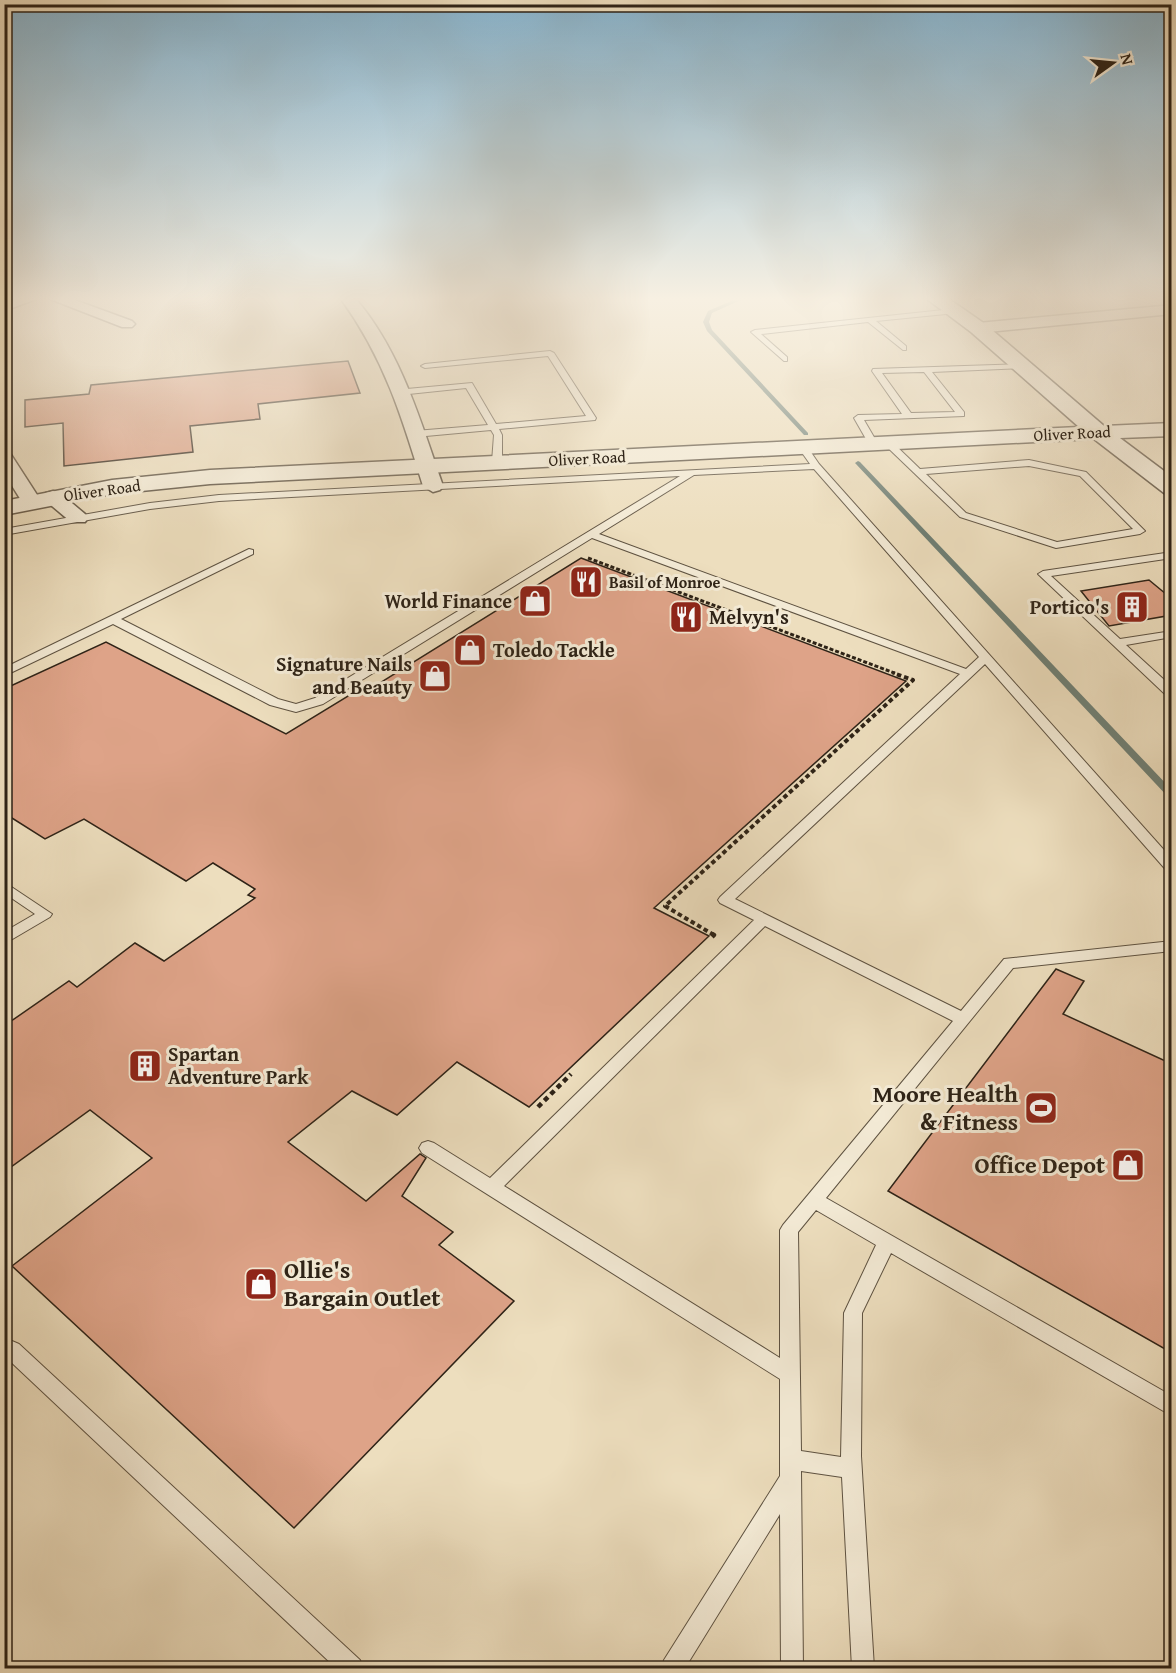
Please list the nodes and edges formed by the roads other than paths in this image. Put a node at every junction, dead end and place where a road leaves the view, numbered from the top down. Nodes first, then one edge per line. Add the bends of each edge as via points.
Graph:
1 (393, 377) edge
2 (566, 377) edge
3 (880, 377) edge
4 (932, 377) edge
5 (1035, 377) edge
6 (399, 392) junction
7 (908, 416) junction
8 (493, 427) junction
9 (1172, 429) edge
10 (1098, 432) junction
11 (415, 434) junction
12 (880, 443) junction
13 (803, 447) junction
14 (4, 457) edge
15 (497, 462) junction
16 (816, 466) junction
17 (918, 472) junction
18 (692, 473) junction
19 (430, 476) junction
20 (1172, 488) edge
21 (42, 499) junction
22 (4, 508) edge
23 (78, 518) junction
24 (4, 532) edge
25 (591, 534) junction
26 (249, 552) dead end
27 (1169, 557) edge
28 (112, 619) junction
29 (1172, 634) edge
30 (1117, 643) junction
31 (985, 657) junction
32 (4, 673) edge
33 (967, 673) junction
34 (1172, 694) edge
35 (1172, 867) edge
36 (4, 886) edge
37 (764, 919) junction
38 (4, 939) edge
39 (1172, 946) edge
40 (963, 1019) junction
41 (428, 1148) dead end
42 (491, 1188) junction
43 (813, 1200) junction
44 (887, 1242) junction
45 (4, 1356) edge
46 (789, 1374) junction
47 (1172, 1407) edge
48 (852, 1468) junction
49 (790, 1469) junction
50 (352, 1668) edge
51 (672, 1668) edge
52 (792, 1668) edge
53 (863, 1668) edge

1 - 6 street
2 - 8 lane via 592,418
3 - 7 lane
4 - 7 lane via 961,414
5 - 10 street
6 - 8 lane via 469,385
6 - 11 street
7 - 12 lane via 858,418
8 - 11 lane
8 - 15 lane via 498,435
9 - 10 street, Oliver Road
10 - 12 street, Oliver Road
10 - 20 street
11 - 19 street
12 - 13 street, Oliver Road
12 - 17 lane
13 - 15 street, Oliver Road
13 - 16 lane
14 - 21 street
15 - 19 street, Oliver Road
16 - 18 lane
16 - 31 lane
17 - 17 lane via 963,515 1056,545 1140,531 1083,474 1029,463
18 - 19 lane
18 - 25 lane
19 - 21 street, Oliver Road via 210,477
19 - 23 lane via 219,498
21 - 22 street, Oliver Road
21 - 23 street
23 - 24 lane
25 - 28 lane via 319,701 296,708 274,702
25 - 33 lane
26 - 28 lane
27 - 30 lane via 1043,574
28 - 32 lane
29 - 30 lane
30 - 34 lane
31 - 33 lane
31 - 35 lane
33 - 37 lane via 724,900
36 - 38 lane via 45,914
37 - 40 lane
37 - 42 lane
39 - 40 lane via 1009,963
40 - 43 lane
41 - 42 lane
42 - 46 lane
43 - 44 lane
43 - 46 lane via 789,1230
44 - 47 lane
44 - 48 lane via 853,1313
45 - 50 lane via 12,1350
46 - 49 lane
48 - 49 lane
48 - 53 lane
49 - 51 lane
49 - 52 lane

